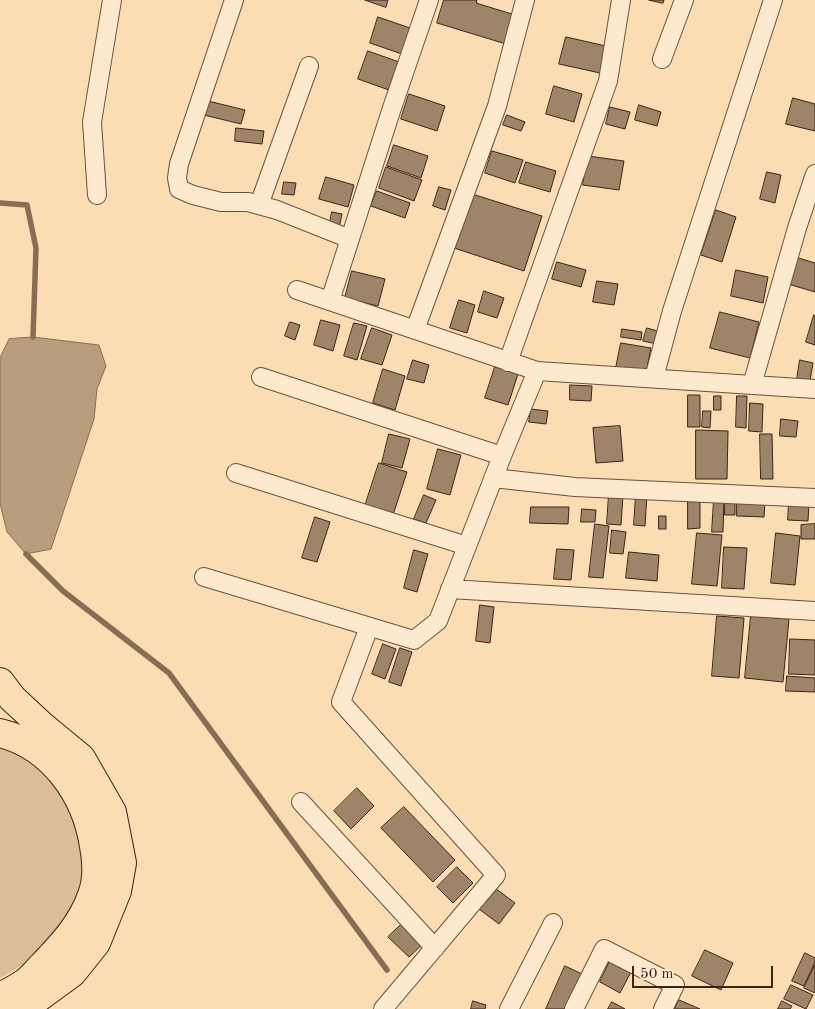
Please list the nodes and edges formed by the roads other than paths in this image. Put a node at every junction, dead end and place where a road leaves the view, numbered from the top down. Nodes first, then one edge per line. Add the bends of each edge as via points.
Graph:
1 (112, 0) edge
2 (234, 0) edge
3 (429, 0) edge
4 (525, 0) edge
5 (621, 0) edge
6 (684, 0) edge
7 (773, 0) edge
8 (662, 60) dead end
9 (309, 66) dead end
10 (815, 174) edge
11 (97, 195) dead end
12 (259, 205) junction
13 (350, 239) junction
14 (297, 290) dead end
15 (330, 301) junction
16 (416, 330) junction
17 (508, 362) junction
18 (537, 371) junction
19 (261, 377) dead end
20 (654, 378) junction
21 (752, 385) junction
22 (815, 389) edge
23 (502, 456) junction
24 (236, 473) dead end
25 (493, 478) junction
26 (815, 498) edge
27 (467, 546) junction
28 (204, 577) dead end
29 (450, 589) junction
30 (815, 611) edge
31 (369, 627) junction
32 (0, 682) edge
33 (0, 733) edge
34 (301, 802) dead end
35 (553, 923) dead end
36 (435, 948) junction
37 (0, 997) edge
38 (19, 1009) edge
39 (383, 1009) edge
40 (510, 1009) edge
41 (574, 1009) edge
42 (663, 1009) edge

1 - 11 street via 92,122
2 - 12 street via 177,178 179,188 192,195 221,202
3 - 13 street
4 - 16 street via 497,106
5 - 17 street via 608,81
6 - 8 street
7 - 20 street via 672,311
9 - 12 street
10 - 21 street
12 - 13 street
13 - 15 street
14 - 15 street
15 - 16 street
16 - 17 street
17 - 18 street
18 - 20 street
18 - 23 street
19 - 23 street
20 - 21 street
21 - 22 street
23 - 25 street
24 - 27 street
25 - 26 street via 575,487
25 - 27 street
27 - 29 street
28 - 31 street
29 - 30 street
29 - 31 street via 438,621 414,640
31 - 36 street via 341,702 496,875
32 - 38 highway via 12,698 81,758 112,812 122,863 117,891 96,943 72,973
33 - 37 highway via 26,743 68,778 87,816 97,866 92,893 72,935 25,984
34 - 36 street
35 - 40 street
36 - 39 street
41 - 42 street via 604,949 675,985

